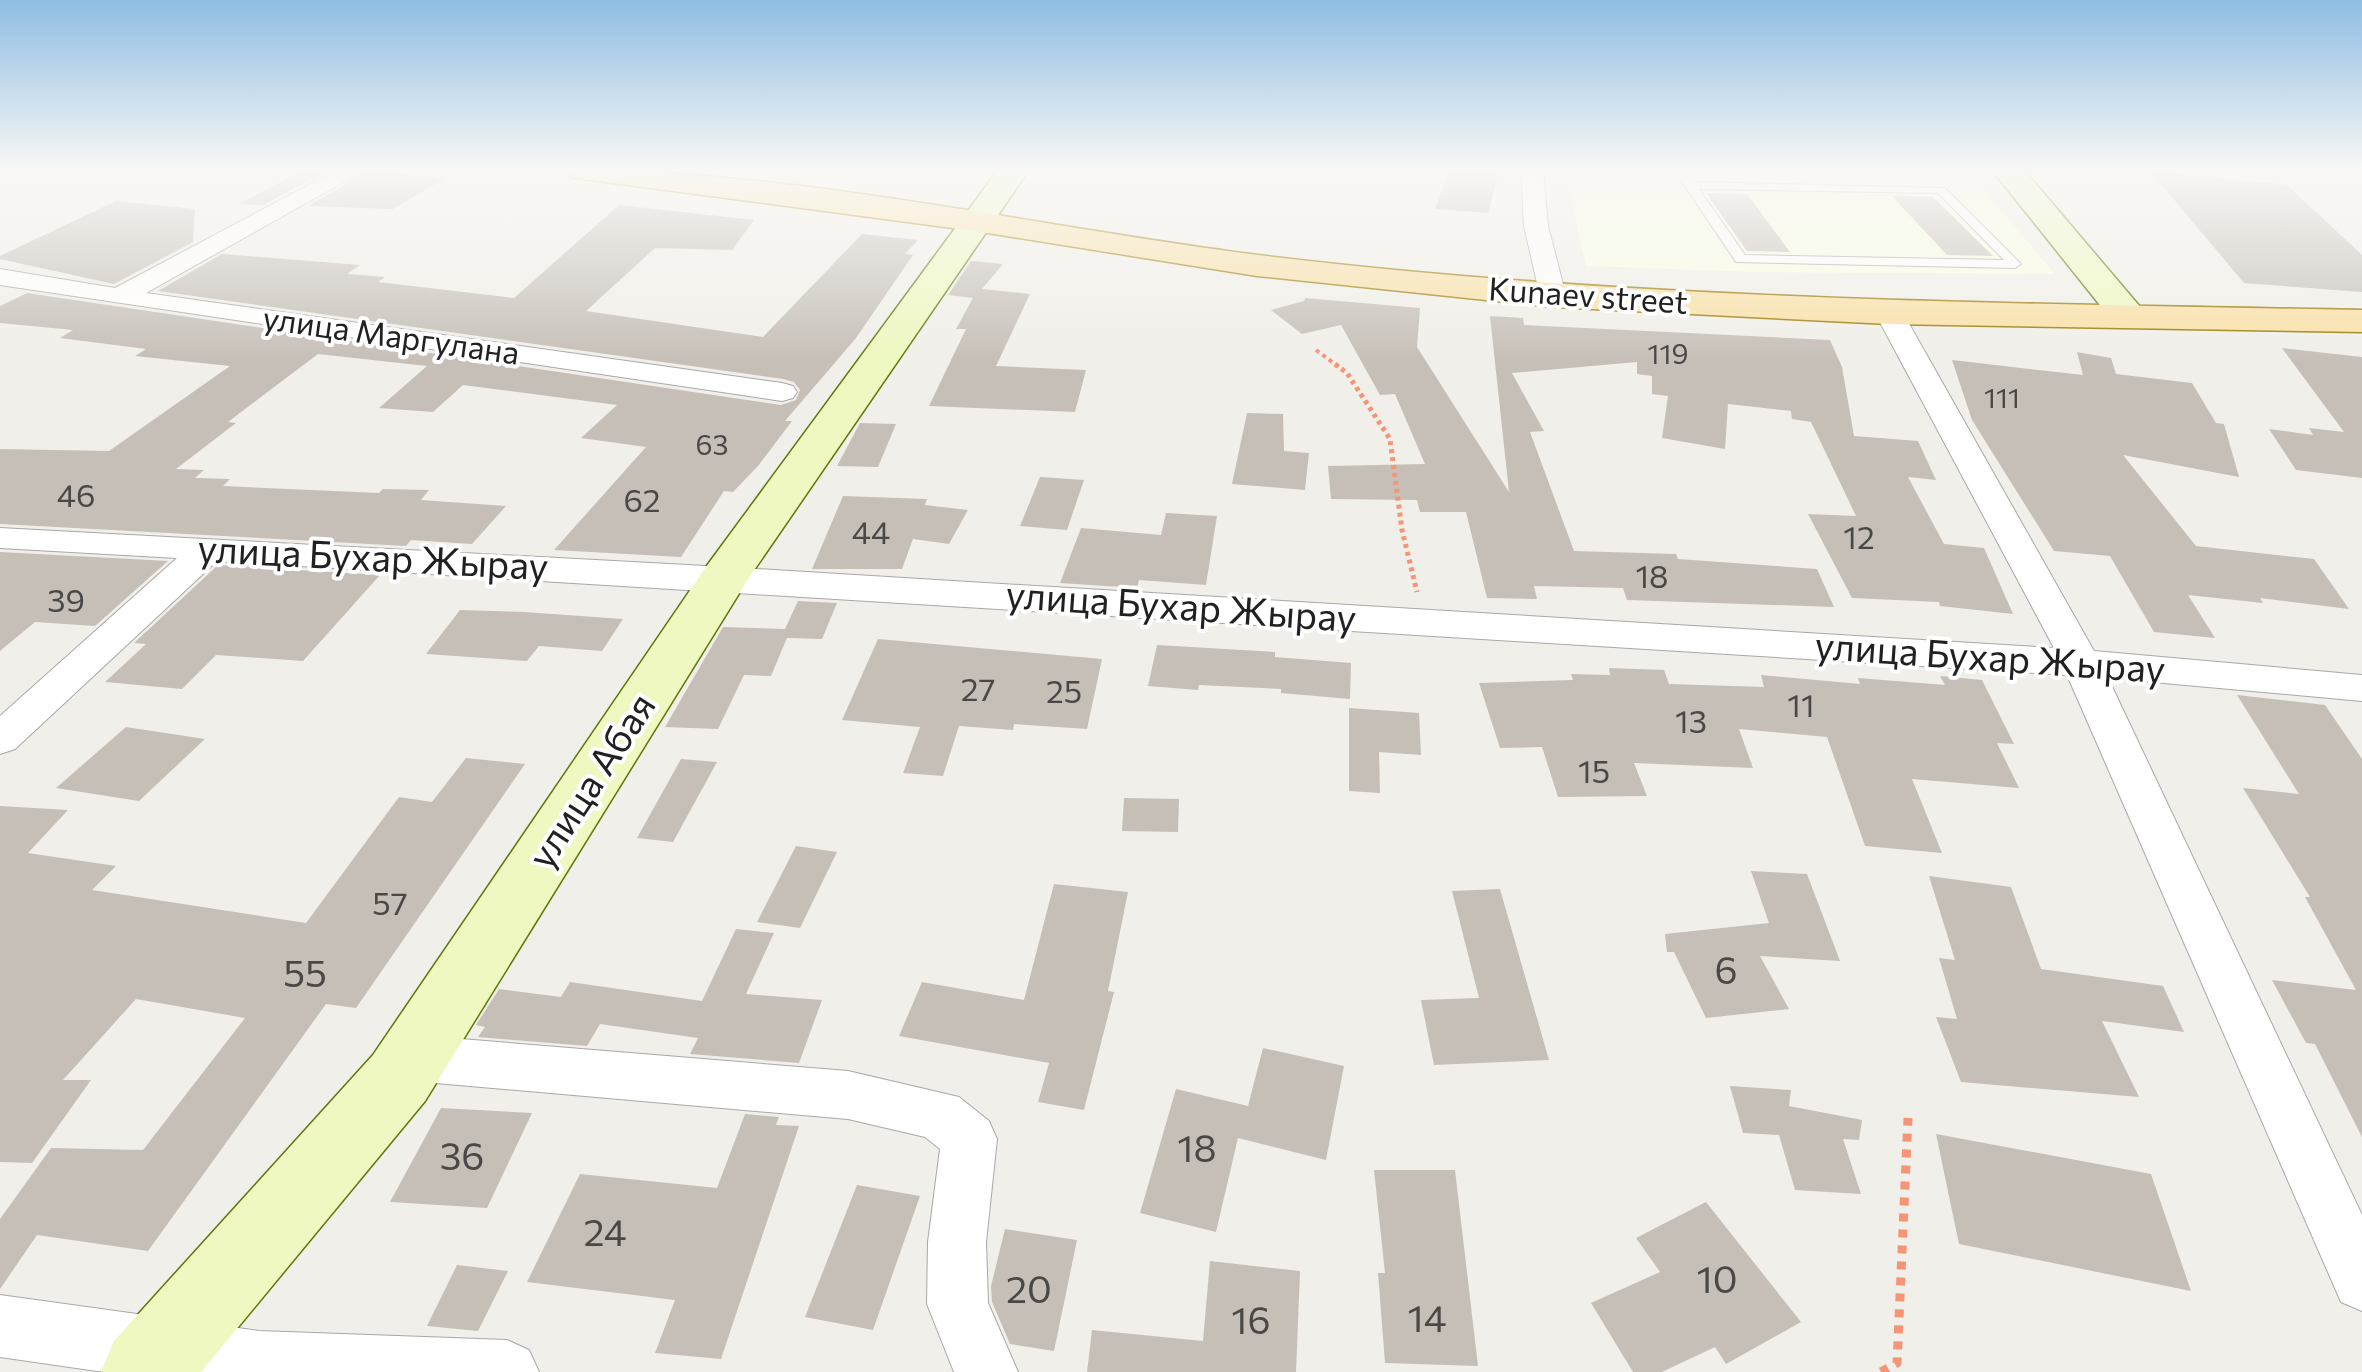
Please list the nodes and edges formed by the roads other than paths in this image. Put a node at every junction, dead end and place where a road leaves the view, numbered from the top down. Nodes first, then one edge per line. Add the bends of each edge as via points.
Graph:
1 (236, 234) edge
2 (966, 234) edge
3 (1057, 234) edge
4 (1538, 234) edge
5 (1724, 234) edge
6 (1985, 234) edge
7 (2060, 234) edge
8 (5, 281) edge
9 (1552, 296) junction
10 (119, 298) junction
11 (1889, 312) junction
12 (2128, 316) junction
13 (2362, 321) edge
14 (782, 392) dead end
15 (0, 538) edge
16 (208, 550) junction
17 (724, 578) junction
18 (2081, 663) junction
19 (2362, 688) edge
20 (0, 739) edge
21 (412, 1058) junction
22 (2362, 1281) edge
23 (0, 1326) edge
24 (154, 1361) edge
25 (507, 1372) edge
26 (986, 1372) edge

1 - 10 street
2 - 17 street, улица Абая
3 - 9 main road, Kunaev street via 1257,266
4 - 9 street
5 - 6 lane via 1741,259 2015,264
7 - 12 street
8 - 10 street, улица Маргулана
9 - 11 main road, Kunaev street
10 - 14 street, улица Маргулана
11 - 12 main road, Kunaev street
11 - 18 street
12 - 13 main road, Kunaev street
15 - 16 street, улица Бухар Жырау
16 - 17 street, улица Бухар Жырау
16 - 20 street
17 - 18 street, улица Бухар Жырау
17 - 21 street, улица Абая
18 - 19 street, улица Бухар Жырау
18 - 22 street
21 - 24 street, улица Абая
21 - 26 street via 848,1095 940,1115 969,1139 957,1242 958,1304
23 - 24 street
24 - 25 street

